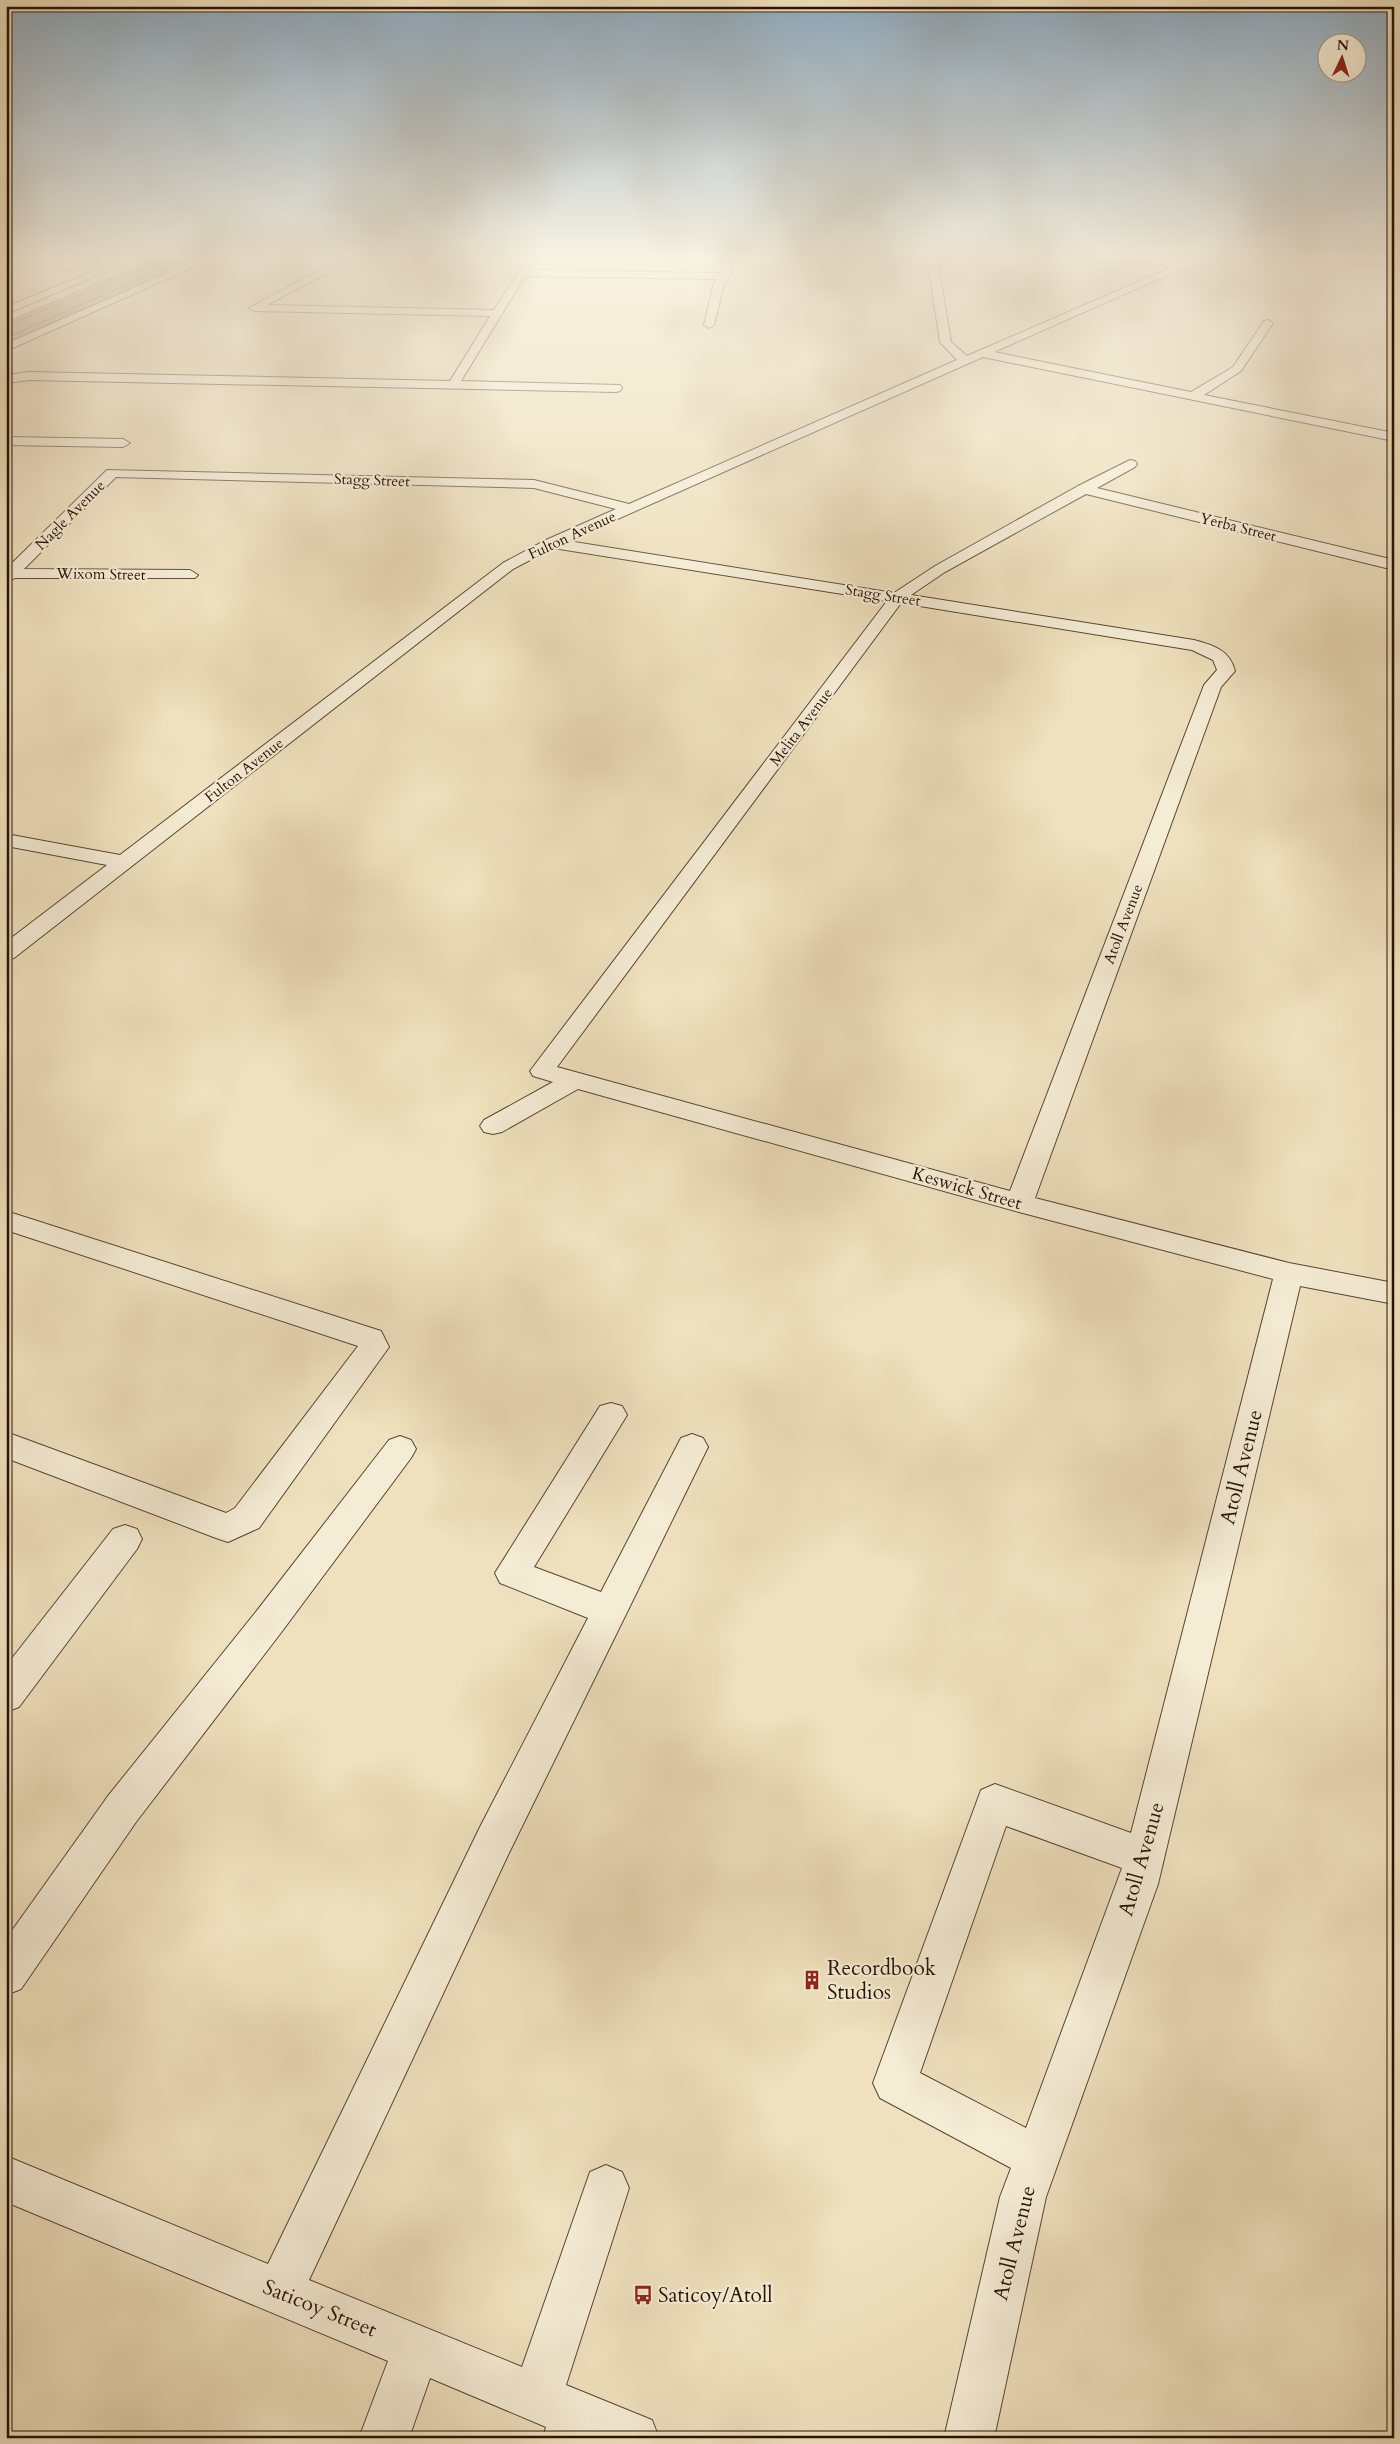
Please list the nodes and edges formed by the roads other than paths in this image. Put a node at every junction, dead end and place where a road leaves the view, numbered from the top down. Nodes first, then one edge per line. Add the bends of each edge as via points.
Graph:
1 (462, 371) edge
2 (940, 371) edge
3 (1070, 371) edge
4 (1234, 371) edge
5 (9, 378) edge
6 (453, 385) junction
7 (616, 388) dead end
8 (1193, 396) junction
9 (1394, 437) edge
10 (6, 441) edge
11 (123, 443) dead end
12 (1130, 464) dead end
13 (112, 473) joint
14 (1083, 489) junction
15 (629, 508) junction
16 (551, 543) junction
17 (1394, 565) edge
18 (190, 574) dead end
19 (9, 576) edge
20 (898, 597) junction
21 (1215, 652) joint
22 (6, 840) edge
23 (124, 862) junction
24 (6, 953) edge
25 (542, 1071) joint
26 (576, 1080) junction
27 (493, 1126) dead end
28 (1019, 1203) junction
29 (6, 1220) edge
30 (1289, 1273) junction
31 (1394, 1294) edge
32 (611, 1415) dead end
33 (6, 1445) edge
34 (692, 1447) dead end
35 (400, 1448) dead end
36 (126, 1539) dead end
37 (610, 1610) junction
38 (6, 1695) edge
39 (1144, 1857) junction
40 (6, 1974) edge
41 (1038, 2158) junction
42 (6, 2179) edge
43 (606, 2188) dead end
44 (280, 2291) junction
45 (417, 2348) junction
46 (560, 2416) edge
47 (384, 2438) edge
48 (634, 2438) edge
49 (969, 2438) edge

1 - 6 street
2 - 15 street, Fulton Avenue
3 - 8 street
4 - 8 street
5 - 6 street
6 - 7 street
8 - 9 street
10 - 11 street
12 - 14 street, Melita Avenue
13 - 15 street, Stagg Street via 534,484
13 - 19 street, Nagle Avenue
14 - 17 street, Yerba Street
14 - 20 street, Melita Avenue via 940,569
15 - 16 street, Fulton Avenue
16 - 20 street, Stagg Street
16 - 23 street, Fulton Avenue via 508,566
18 - 19 street, Wixom Street
20 - 21 street, Stagg Street via 1194,645
20 - 25 street, Melita Avenue
21 - 28 street, Atoll Avenue via 1225,662 1226,671 1213,685
22 - 23 street
23 - 24 street, Fulton Avenue
25 - 26 street, Keswick Street
26 - 27 street
26 - 28 street, Keswick Street
28 - 30 street, Keswick Street
29 - 33 street via 371,1339 374,1347 247,1518 228,1528
30 - 31 street, Keswick Street
30 - 39 street, Atoll Avenue
32 - 37 street via 512,1573
34 - 37 street
35 - 40 street via 122,1809
36 - 38 street
37 - 44 street via 494,1841
39 - 41 street, Atoll Avenue via 1138,1884
39 - 41 street via 994,1803 895,2083
41 - 49 street, Atoll Avenue via 1023,2196
42 - 44 street, Saticoy Street
43 - 46 street
44 - 45 street, Saticoy Street
45 - 46 street, Saticoy Street
45 - 47 street
46 - 48 street, Saticoy Street

